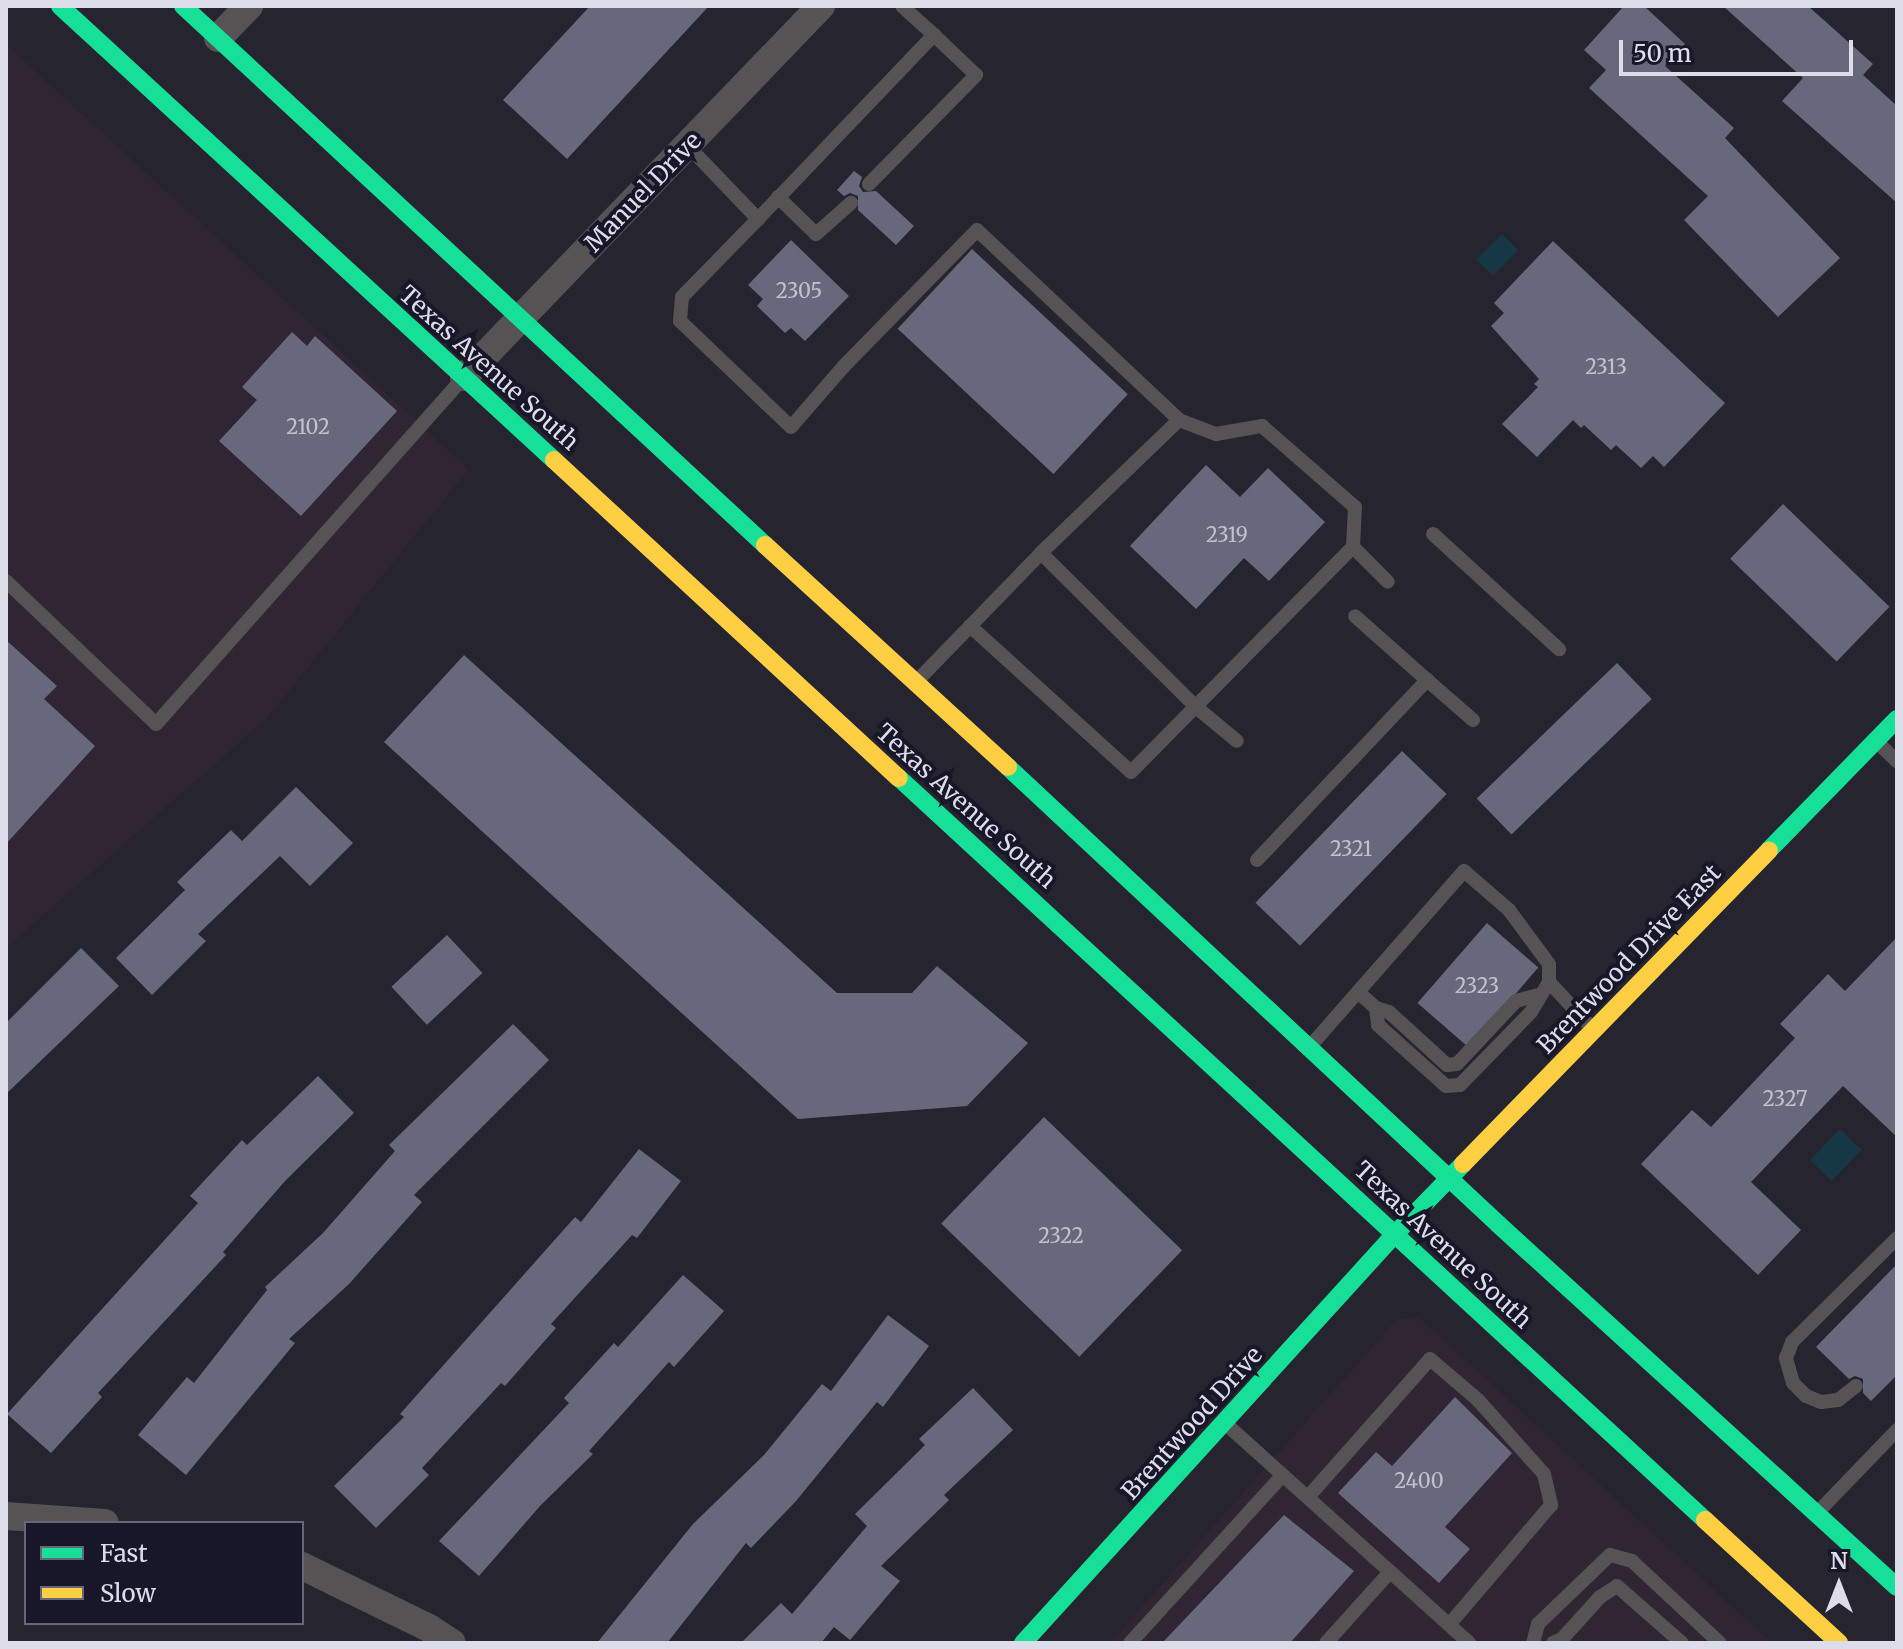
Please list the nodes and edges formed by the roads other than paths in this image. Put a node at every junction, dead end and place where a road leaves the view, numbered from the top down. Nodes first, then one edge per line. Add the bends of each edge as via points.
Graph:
1 (60, 6) edge
2 (183, 6) edge
3 (249, 6) edge
4 (821, 6) edge
5 (902, 6) edge
6 (934, 35) junction
7 (218, 38) junction
8 (687, 145) junction
9 (869, 184) dead end
10 (778, 197) junction
11 (851, 203) dead end
12 (758, 219) junction
13 (522, 317) junction
14 (464, 377) junction
15 (1179, 420) junction
16 (1433, 534) dead end
17 (1353, 547) junction
18 (1041, 553) junction
19 (6, 581) edge
20 (1388, 582) dead end
21 (1355, 616) dead end
22 (970, 626) junction
23 (1559, 649) dead end
24 (1427, 680) junction
25 (915, 683) junction
26 (1196, 707) junction
27 (1897, 719) edge
28 (1473, 720) dead end
29 (1876, 740) junction
30 (1237, 741) dead end
31 (1897, 761) edge
32 (1257, 860) dead end
33 (1549, 982) junction
34 (1358, 992) junction
35 (1538, 995) junction
36 (1376, 1008) junction
37 (1594, 1030) junction
38 (1310, 1047) junction
39 (1451, 1179) junction
40 (1395, 1234) junction
41 (1897, 1238) edge
42 (1856, 1386) dead end
43 (1225, 1423) junction
44 (1897, 1430) edge
45 (1282, 1476) junction
46 (1308, 1497) junction
47 (1817, 1513) junction
48 (6, 1516) edge
49 (77, 1521) edge
50 (304, 1567) edge
51 (1390, 1572) junction
52 (1897, 1587) edge
53 (1449, 1625) junction
54 (452, 1643) edge
55 (1023, 1643) edge
56 (1130, 1643) edge
57 (1326, 1643) edge
58 (1469, 1643) edge
59 (1533, 1643) edge
60 (1553, 1643) edge
61 (1682, 1643) edge
62 (1720, 1643) edge
63 (1839, 1643) edge

1 - 14 main road, Texas Avenue South
2 - 7 main road
3 - 7 street
4 - 8 street, Manuel Drive
5 - 6 lane
6 - 9 lane via 976,75
6 - 10 lane
7 - 13 main road
8 - 12 lane
8 - 13 street, Manuel Drive
10 - 11 lane via 816,234
10 - 12 lane
12 - 15 lane via 682,297 680,321 791,427 977,230
13 - 14 street, Manuel Drive
13 - 25 main road
14 - 19 lane via 156,724
14 - 40 main road, Texas Avenue South
15 - 17 lane via 1216,434 1262,426 1355,507
15 - 18 lane
16 - 23 lane
17 - 20 lane
17 - 26 lane
18 - 22 lane
18 - 26 lane
21 - 24 lane
22 - 25 lane
22 - 26 lane via 1131,772
24 - 28 lane
24 - 32 lane
25 - 38 main road
26 - 30 lane
27 - 29 main road, Brentwood Drive East
29 - 31 lane
29 - 37 main road, Brentwood Drive East
33 - 34 lane via 1549,964 1509,910 1464,871
33 - 35 lane
33 - 37 lane
34 - 36 lane
34 - 38 lane
35 - 36 lane via 1516,1001 1457,1064 1447,1065 1389,1012
35 - 36 lane via 1531,1012 1460,1085 1446,1086 1378,1025
37 - 39 main road, Brentwood Drive East
38 - 39 main road
39 - 40 main road, Brentwood Drive East
39 - 47 main road
40 - 43 main road, Brentwood Drive
40 - 63 main road, Texas Avenue South
41 - 42 lane via 1792,1342 1786,1358 1793,1383 1813,1399 1838,1400
43 - 45 lane
43 - 55 main road, Brentwood Drive
44 - 47 lane
45 - 46 lane
45 - 56 lane
46 - 51 lane
46 - 53 lane via 1430,1359 1478,1400 1544,1474 1551,1505
47 - 52 main road
48 - 49 street
50 - 54 street
51 - 53 lane
51 - 57 lane
53 - 58 lane
59 - 62 lane via 1538,1624 1610,1555 1632,1561
60 - 61 lane via 1617,1586

